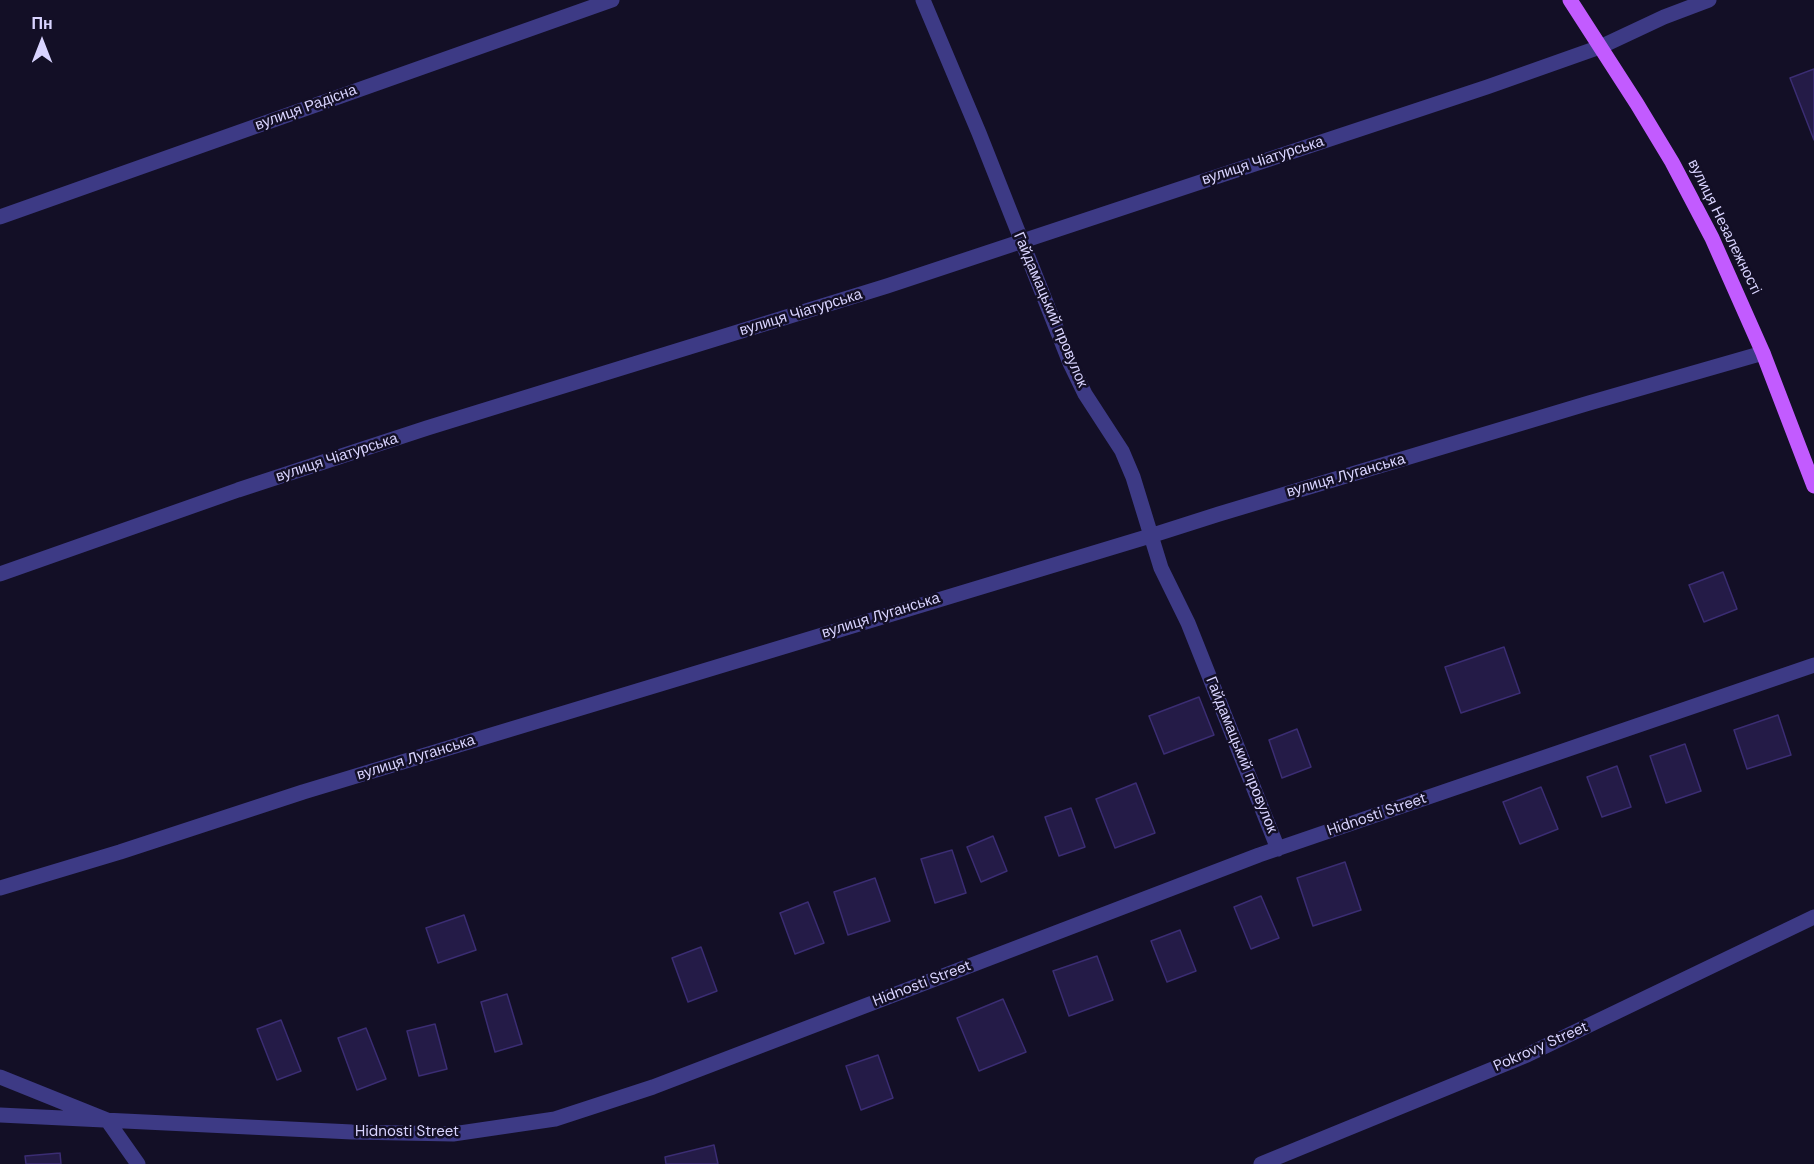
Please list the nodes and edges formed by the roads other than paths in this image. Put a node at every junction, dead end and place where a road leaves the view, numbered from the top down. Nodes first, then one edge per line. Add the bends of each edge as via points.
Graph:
1 (612, 0) edge
2 (923, 0) edge
3 (1570, 0) edge
4 (1709, 0) edge
5 (1600, 47) junction
6 (0, 216) edge
7 (1022, 242) junction
8 (1763, 353) junction
9 (1814, 486) edge
10 (1150, 536) junction
11 (0, 574) edge
12 (1814, 665) edge
13 (1278, 849) junction
14 (0, 888) edge
15 (1814, 916) edge
16 (0, 1077) edge
17 (0, 1115) edge
18 (107, 1120) junction
19 (138, 1164) edge
20 (1261, 1164) edge

1 - 6 street, вулиця Радісна
2 - 7 street, Гайдамацький провулок
3 - 5 main road, вулиця Незалежності
4 - 5 street
5 - 7 street, вулиця Чіатурська
5 - 8 main road, вулиця Незалежності via 1672,162 1712,238
7 - 10 street, Гайдамацький провулок via 1070,363 1133,477
7 - 11 street, вулиця Чіатурська via 427,428
8 - 9 main road, вулиця Незалежності
8 - 10 street, вулиця Луганська
10 - 13 street, Гайдамацький провулок
10 - 14 street, вулиця Луганська via 303,792
12 - 13 street, Hidnosti Street
13 - 18 street, Hidnosti Street via 653,1087 555,1119 453,1134
15 - 20 street, Pokrovy Street via 1527,1055
16 - 18 street
17 - 18 street, Hidnosti Street
18 - 19 street

